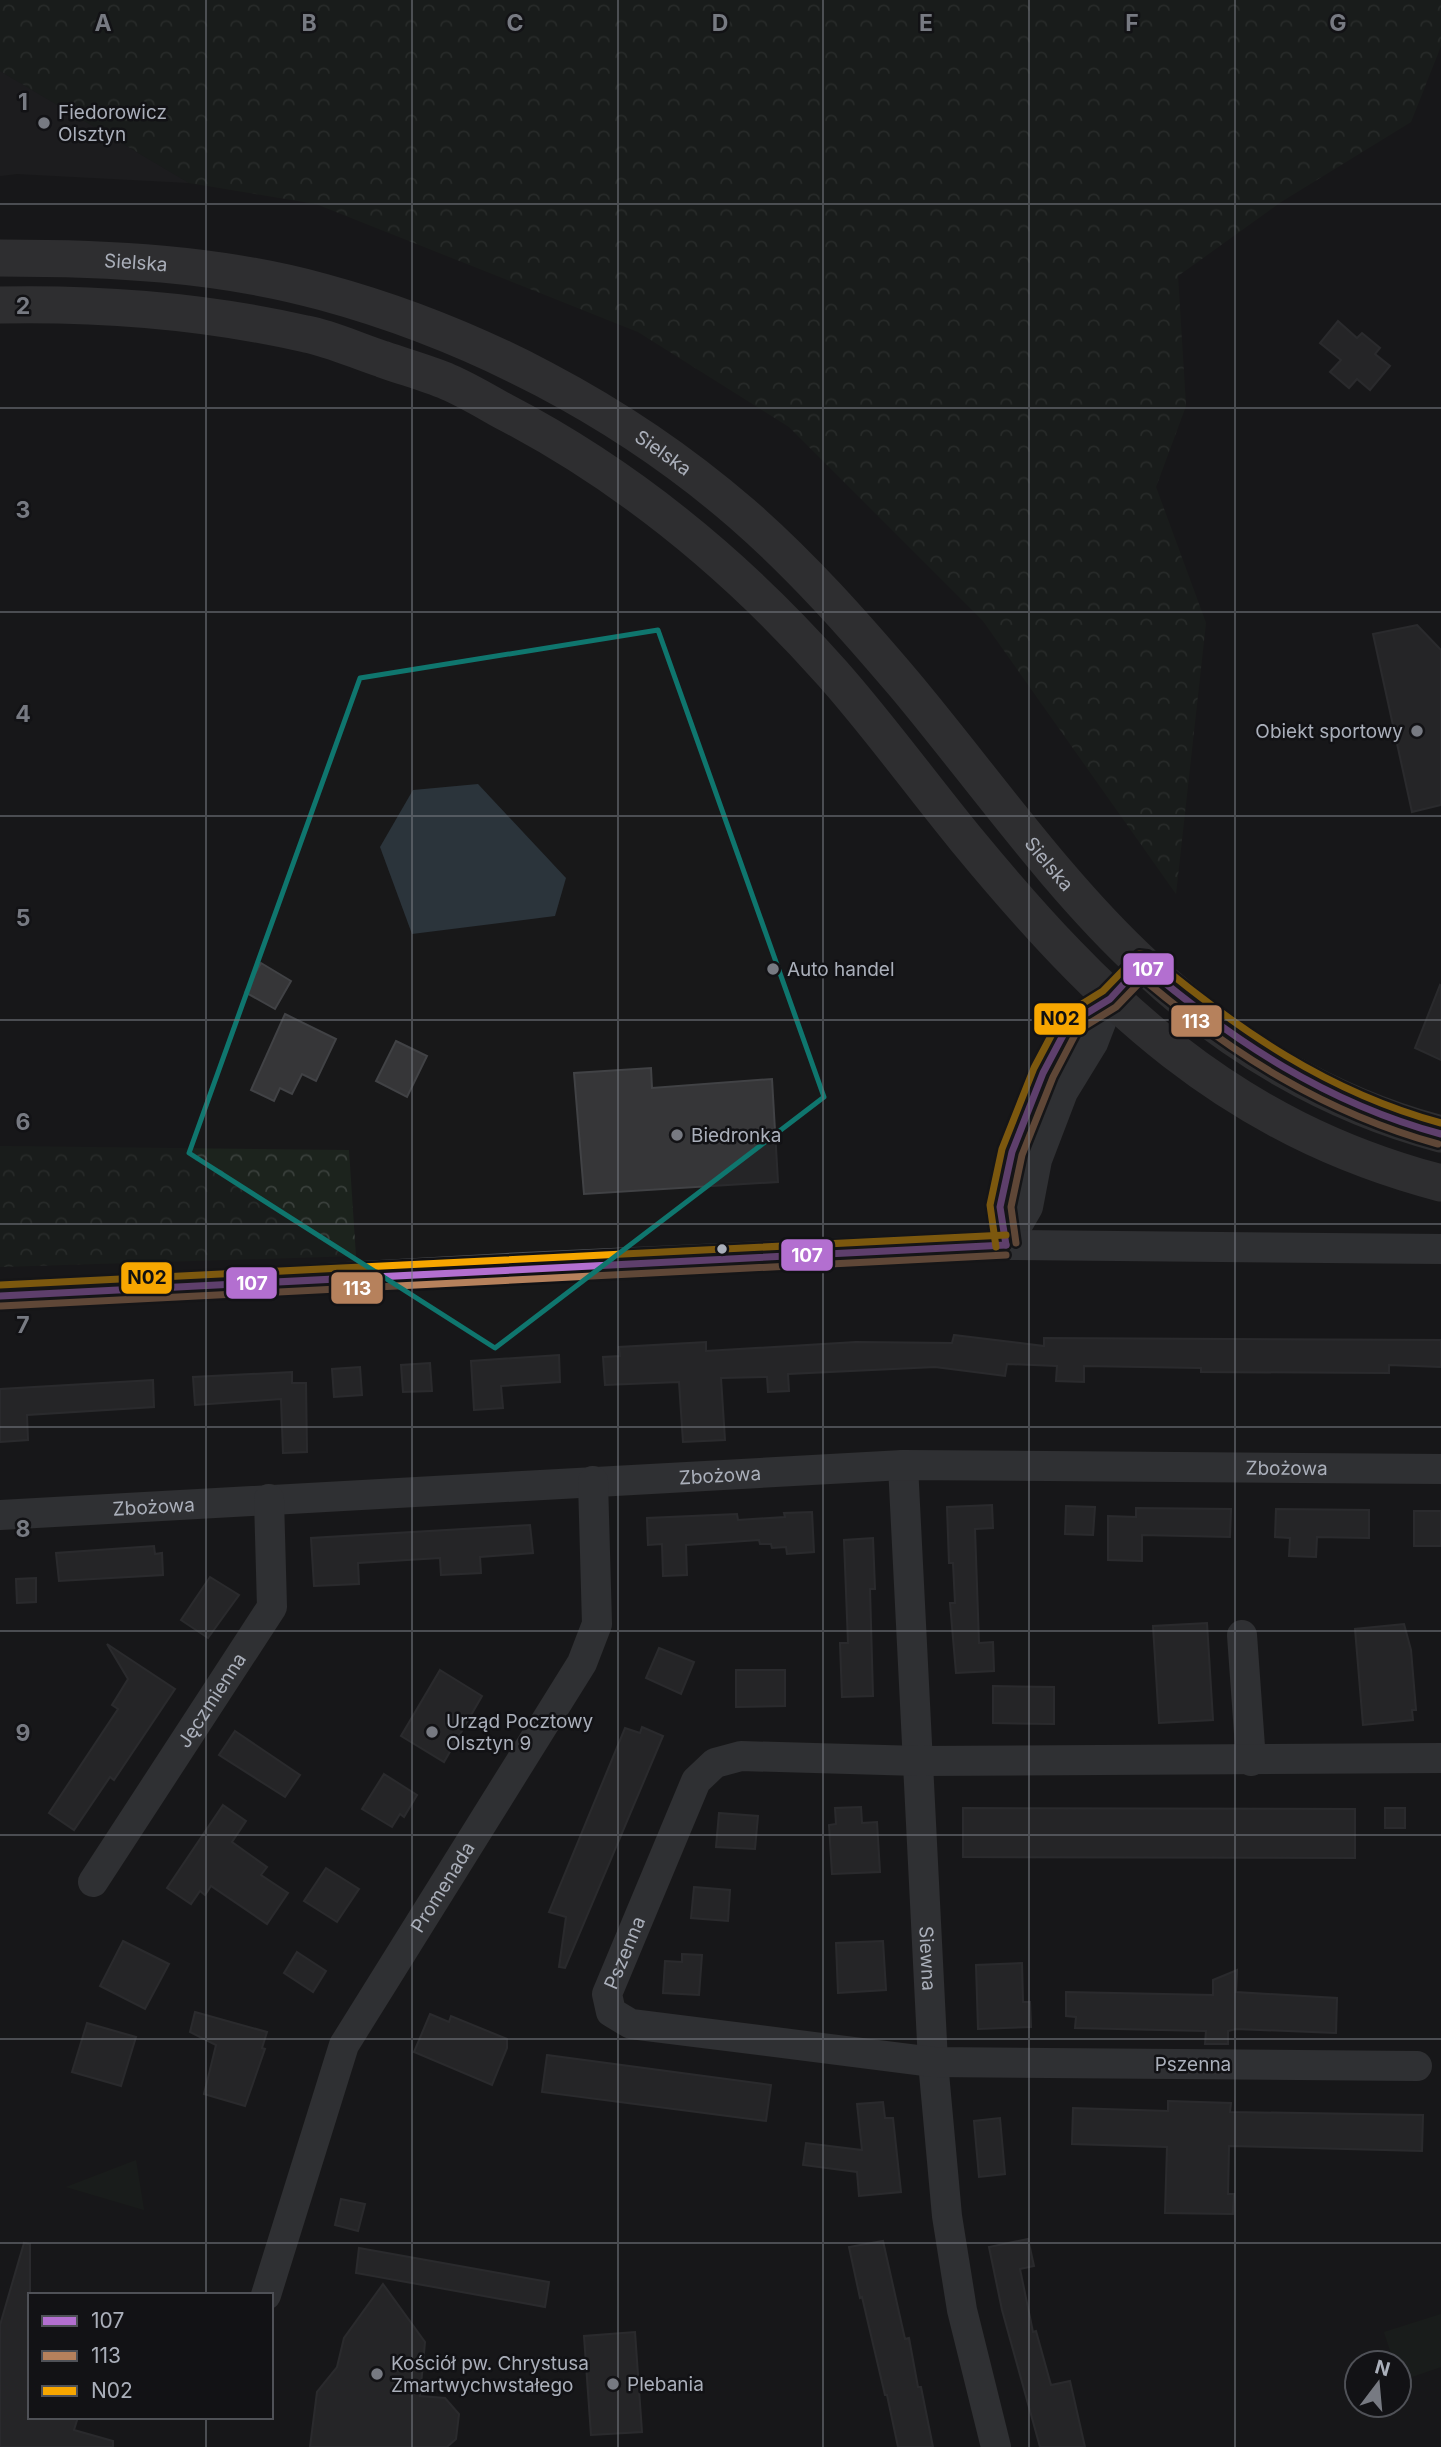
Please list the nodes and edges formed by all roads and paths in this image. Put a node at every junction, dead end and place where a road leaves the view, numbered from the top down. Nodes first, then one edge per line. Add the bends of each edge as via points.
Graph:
1 (0, 258) edge
2 (0, 305) edge
3 (1142, 964) junction
4 (1110, 999) junction
5 (1441, 1134) edge
6 (1441, 1183) edge
7 (1006, 1245) junction
8 (1441, 1250) edge
9 (0, 1296) edge
10 (903, 1465) junction
11 (1441, 1469) edge
12 (593, 1481) junction
13 (269, 1499) junction
14 (0, 1515) edge
15 (1242, 1634) dead end
16 (1441, 1758) edge
17 (1251, 1760) junction
18 (919, 1761) junction
19 (93, 1882) dead end
20 (933, 2062) junction
21 (1417, 2066) dead end
22 (267, 2293) edge
23 (996, 2447) edge

1 - 3 main road, Sielska via 135,261 322,291 436,330 544,380 653,444 740,512 808,576
2 - 4 main road via 86,304 182,312 310,334 451,383 550,436 625,484 769,608 832,674 968,842
3 - 4 street
3 - 5 main road, Sielska via 1211,1022 1290,1074 1353,1105
4 - 6 main road via 1168,1049 1296,1129 1360,1159
4 - 7 street via 1093,1043 1063,1092 1037,1160 1028,1207
7 - 8 street
7 - 9 street
10 - 11 street, Zbożowa
10 - 12 street, Zbożowa
10 - 18 street, Siewna
12 - 13 street, Zbożowa
12 - 22 street, Promenada via 597,1624 582,1663 344,2045
13 - 14 street, Zbożowa
13 - 19 street, Jęczmienna via 272,1606
15 - 17 street
16 - 17 street, Pszenna
17 - 18 street, Pszenna
18 - 20 street, Siewna
18 - 20 street, Pszenna via 741,1756 715,1763 696,1781 607,1994 611,2012 631,2024
20 - 21 street, Pszenna
20 - 23 street, Siewna via 947,2216 960,2297

